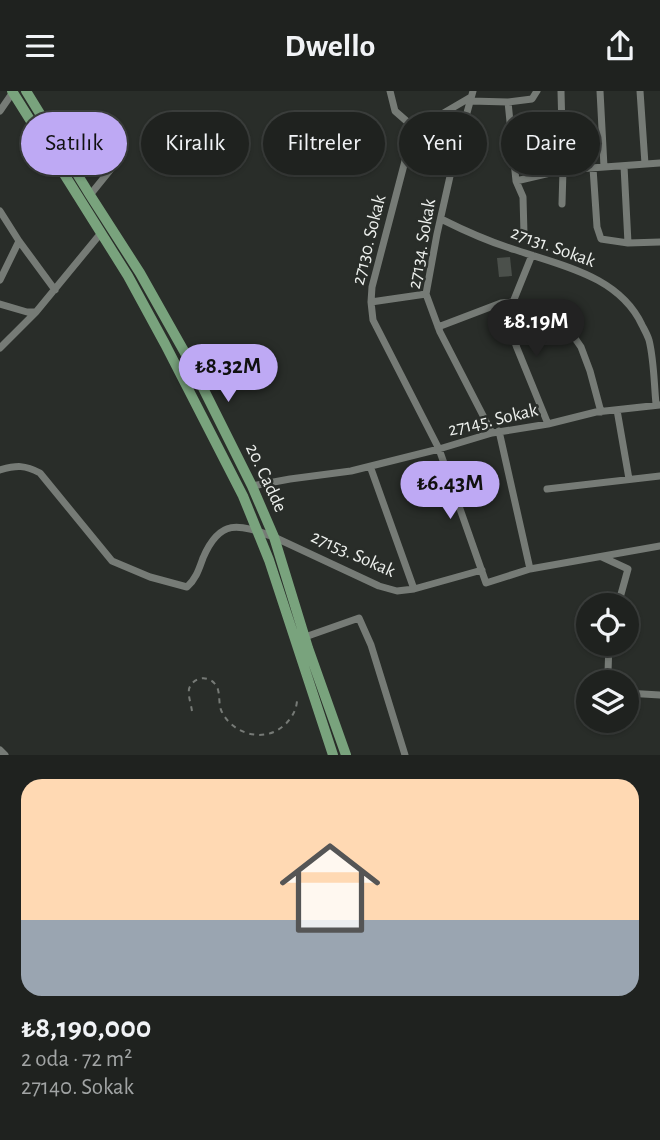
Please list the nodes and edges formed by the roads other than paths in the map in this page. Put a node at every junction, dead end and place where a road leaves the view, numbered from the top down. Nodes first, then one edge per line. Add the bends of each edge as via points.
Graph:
1 (26, 91) edge
2 (390, 91) edge
3 (537, 91) edge
4 (561, 91) edge
5 (600, 91) edge
6 (640, 91) edge
7 (13, 92) edge
8 (472, 97) edge
9 (508, 102) junction
10 (0, 111) edge
11 (446, 112) edge
12 (562, 112) edge
13 (399, 114) edge
14 (660, 163) edge
15 (645, 164) junction
16 (624, 166) junction
17 (600, 167) edge
18 (604, 167) junction
19 (106, 175) edge
20 (401, 175) edge
21 (542, 175) edge
22 (564, 175) edge
23 (593, 175) edge
24 (516, 181) junction
25 (90, 195) junction
26 (562, 204) dead end
27 (0, 211) edge
28 (441, 219) junction
29 (101, 233) junction
30 (524, 234) dead end
31 (19, 241) junction
32 (660, 242) edge
33 (628, 243) junction
34 (532, 255) junction
35 (0, 280) edge
36 (55, 289) junction
37 (426, 294) junction
38 (371, 302) junction
39 (513, 302) junction
40 (501, 303) junction
41 (0, 304) edge
42 (36, 311) junction
43 (438, 327) junction
44 (0, 348) edge
45 (658, 404) edge
46 (617, 410) junction
47 (601, 412) junction
48 (548, 423) junction
49 (496, 432) junction
50 (439, 449) junction
51 (370, 466) junction
52 (0, 470) edge
53 (660, 475) edge
54 (629, 479) junction
55 (252, 486) junction
56 (547, 489) dead end
57 (258, 531) junction
58 (274, 537) junction
59 (660, 546) edge
60 (601, 557) junction
61 (530, 569) junction
62 (482, 570) junction
63 (414, 589) junction
64 (621, 593) edge
65 (305, 637) junction
66 (639, 694) edge
67 (660, 695) edge
68 (0, 750) edge
69 (5, 755) edge
70 (333, 755) edge
71 (346, 755) edge
72 (405, 755) edge

1 - 25 main road, 20. Cadde
2 - 13 street
3 - 9 street via 532,99
4 - 12 street
5 - 18 street
6 - 15 street
7 - 10 street
7 - 29 main road
8 - 9 street
8 - 11 street, 27130. Sokak
8 - 28 street, 27134. Sokak
9 - 24 street
14 - 15 street
15 - 16 street
16 - 18 street
16 - 33 street
17 - 18 street
19 - 25 street
20 - 38 street, 27130. Sokak
21 - 24 street
22 - 26 street
23 - 33 street via 601,239
24 - 30 street via 523,197
25 - 55 main road, 20. Cadde via 189,360
27 - 31 street
28 - 34 street, 27131. Sokak
28 - 37 street, 27134. Sokak
29 - 36 street
29 - 57 main road via 166,344
31 - 35 street
31 - 36 street
32 - 33 street
34 - 39 street
34 - 45 street, 27131. Sokak via 607,285 627,301 648,338
36 - 42 street
37 - 38 street
37 - 43 street, 27134. Sokak
38 - 50 street, 27130. Sokak via 373,320
39 - 40 street
39 - 47 street via 572,334 590,371
40 - 43 street
40 - 48 street
41 - 42 street
42 - 44 street
43 - 49 street, 27134. Sokak
45 - 46 street, 27145. Sokak
46 - 47 street, 27145. Sokak
46 - 54 street
47 - 48 street, 27145. Sokak
48 - 49 street, 27145. Sokak
49 - 50 street, 27145. Sokak
49 - 61 street, 27134. Sokak
50 - 51 street, 27145. Sokak
50 - 62 street, 27130. Sokak
51 - 55 street, 27145. Sokak
51 - 63 street
52 - 57 street, 27153. Sokak via 27,466 40,473 112,562 187,587 195,580 210,541 233,526
53 - 54 street
54 - 56 street
55 - 58 main road, 20. Cadde
57 - 58 street, 27153. Sokak
57 - 70 main road
58 - 63 street, 27153. Sokak via 379,586
58 - 65 main road, 20. Cadde
59 - 60 street
60 - 61 street
60 - 64 street via 628,569
61 - 62 street, 27130. Sokak via 486,583
62 - 63 street, 27153. Sokak
65 - 71 main road, 20. Cadde
65 - 72 street via 359,618
66 - 67 street
68 - 69 street

